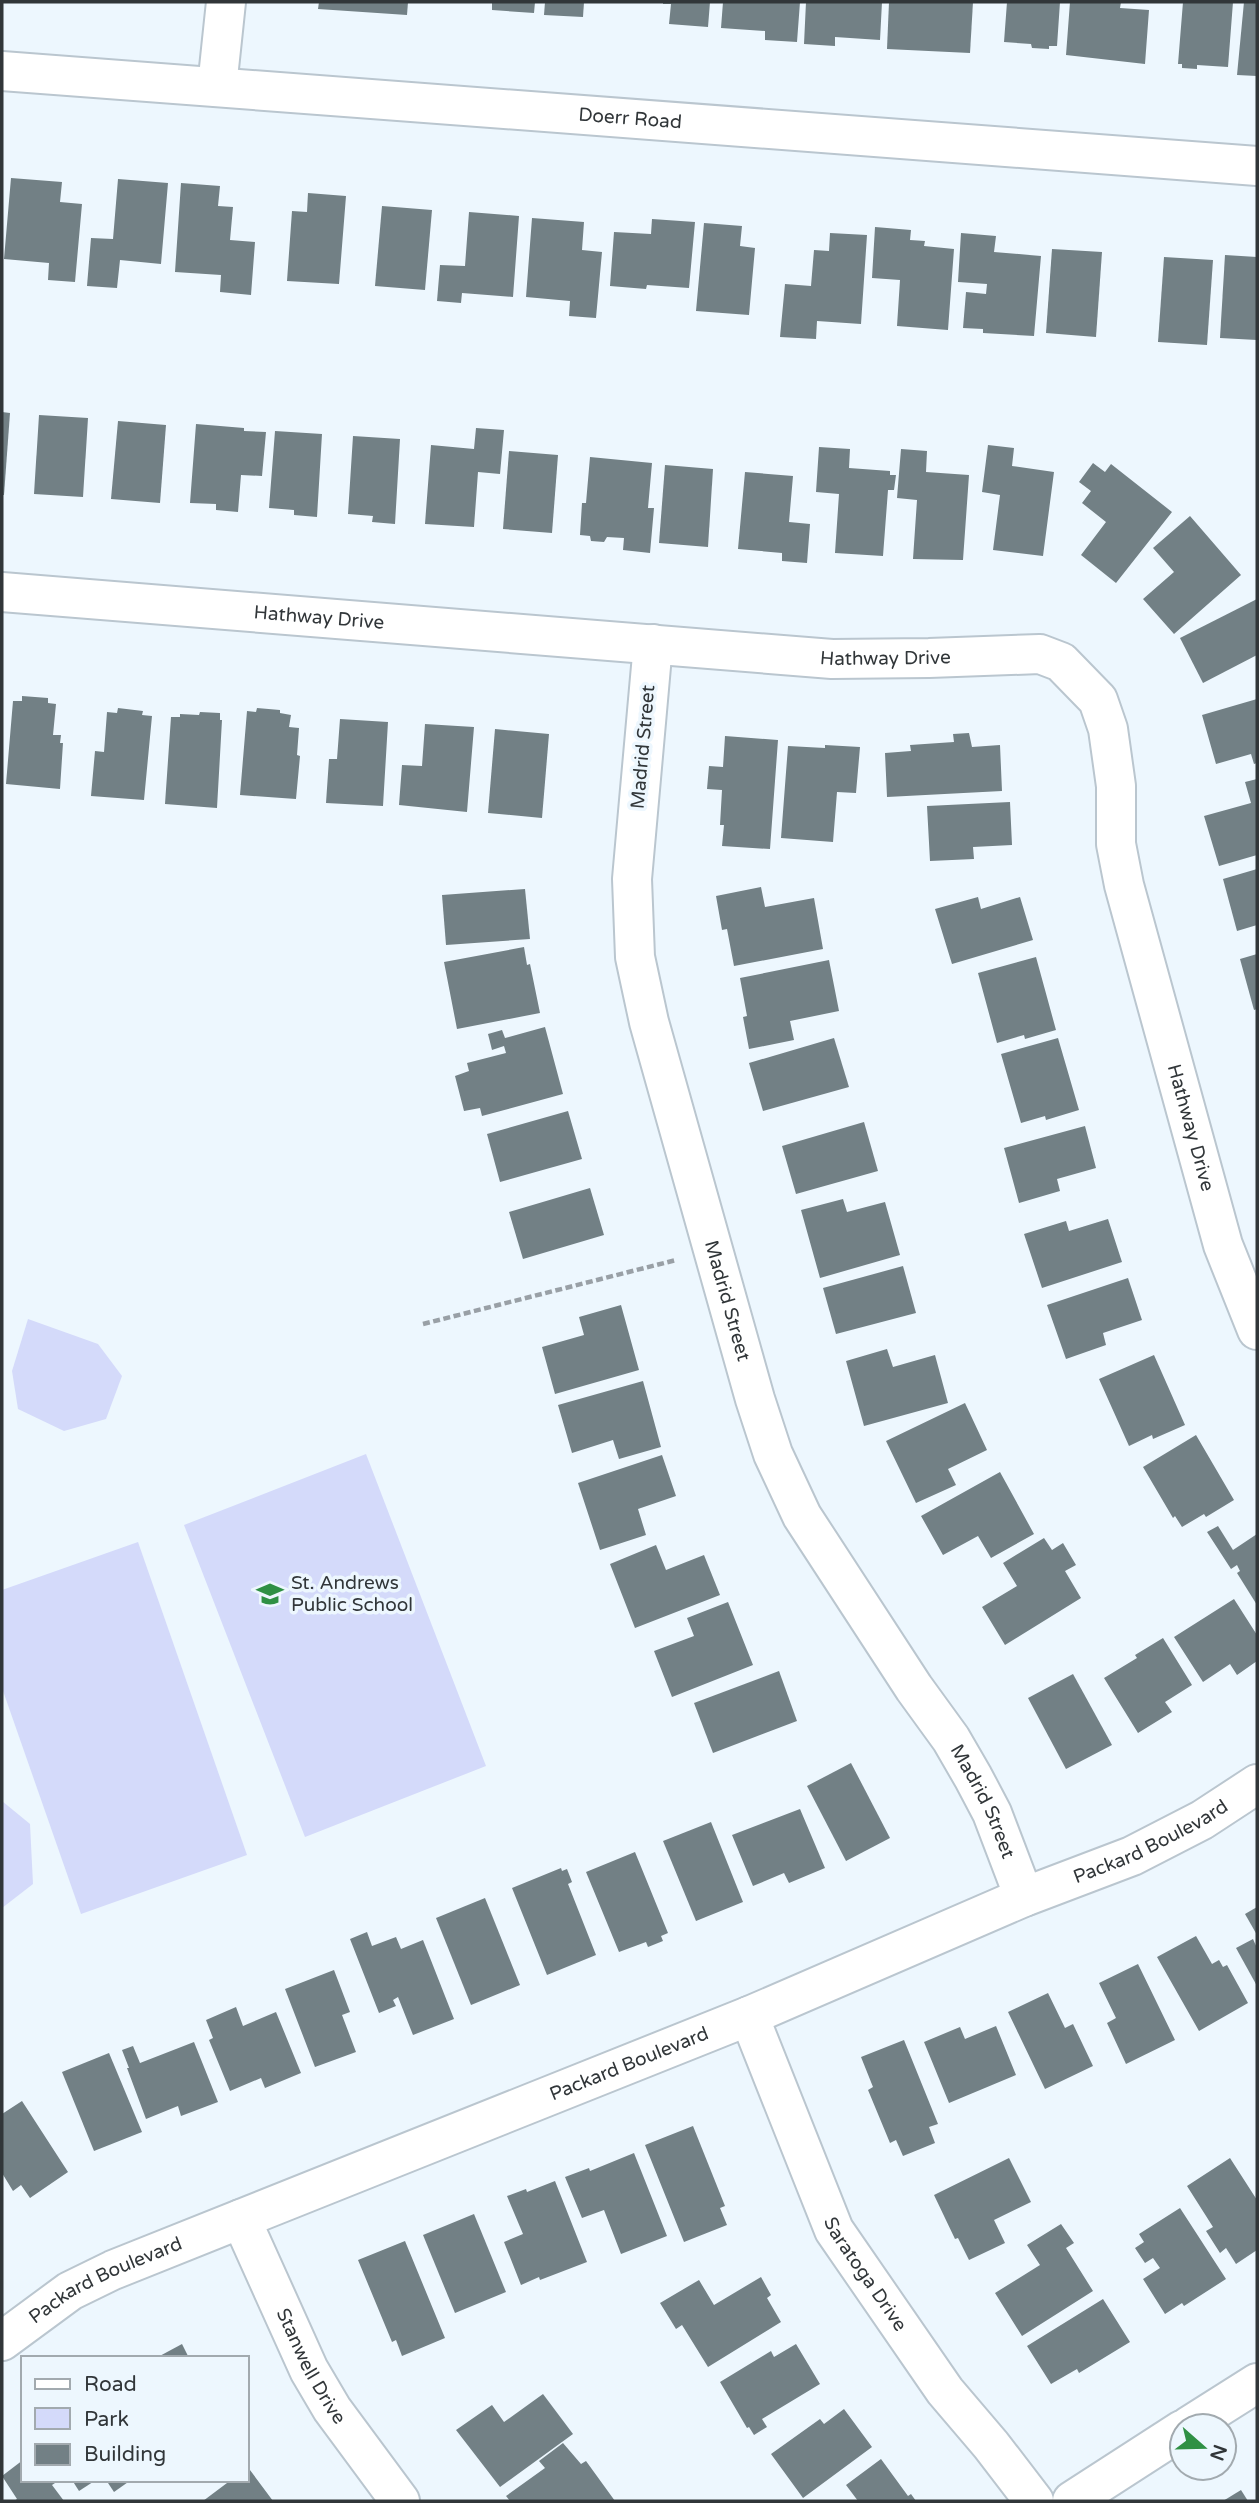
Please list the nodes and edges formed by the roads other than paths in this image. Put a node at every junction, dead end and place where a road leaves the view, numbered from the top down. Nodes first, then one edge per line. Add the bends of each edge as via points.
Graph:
1 (226, 2) edge
2 (2, 71) edge
3 (217, 88) junction
4 (1257, 166) edge
5 (2, 592) edge
6 (653, 644) junction
7 (1257, 1331) edge
8 (1257, 1784) edge
9 (1024, 1897) junction
10 (749, 2016) junction
11 (242, 2219) junction
12 (2, 2341) edge
13 (1257, 2383) edge
14 (1211, 2412) edge
15 (1168, 2439) edge
16 (400, 2501) edge
17 (1034, 2501) edge
18 (1072, 2501) edge

1 - 3 street
2 - 3 street, Doerr Road
3 - 4 street, Doerr Road
5 - 6 street, Hathway Drive
6 - 7 street, Hathway Drive via 832,659 1040,653 1061,662 1084,683 1098,700 1108,729 1116,786 1116,844 1124,885 1223,1245
6 - 9 street, Madrid Street via 632,879 635,957 649,1022 770,1443 802,1516 973,1777
8 - 9 street, Packard Boulevard via 1202,1820 1132,1856
9 - 10 street, Packard Boulevard
10 - 11 street, Packard Boulevard
10 - 17 street, Saratoga Drive via 834,2230 945,2391
11 - 12 street, Packard Boulevard via 70,2291
11 - 16 street, Stanwell Drive via 309,2371
13 - 14 street
15 - 18 street

